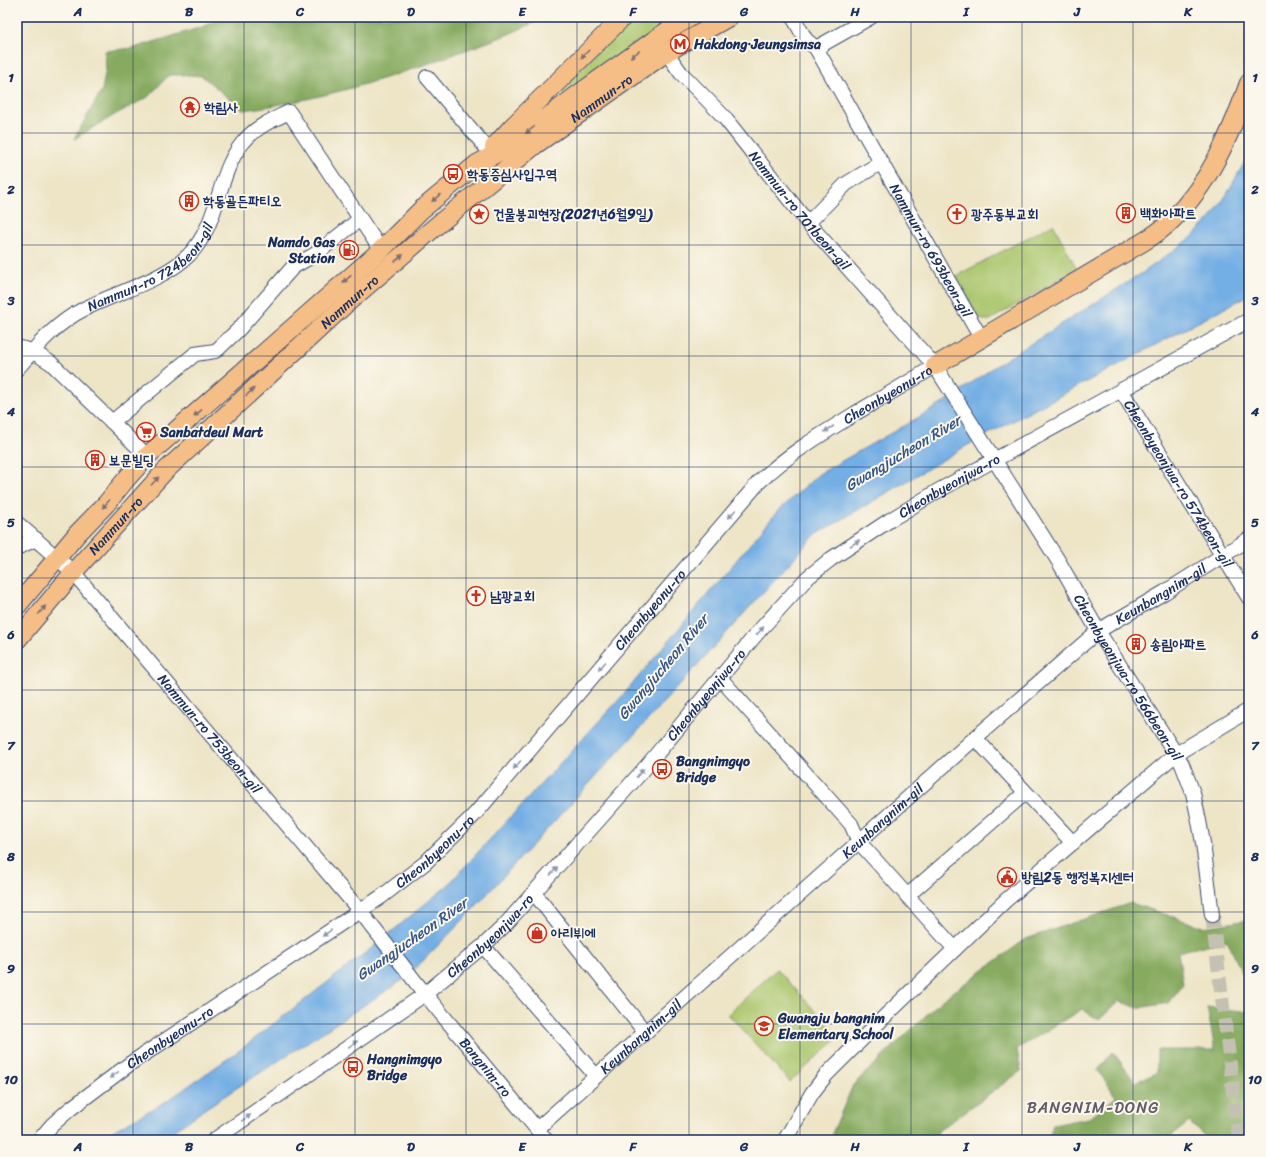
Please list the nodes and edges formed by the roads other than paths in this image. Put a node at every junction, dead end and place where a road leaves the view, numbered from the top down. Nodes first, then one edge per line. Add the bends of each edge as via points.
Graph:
1 (623, 17) edge
2 (691, 17) edge
3 (729, 17) edge
4 (793, 17) edge
5 (871, 17) edge
6 (667, 24) edge
7 (816, 48) junction
8 (667, 52) junction
9 (426, 77) dead end
10 (1249, 83) edge
11 (490, 152) junction
12 (882, 162) junction
13 (477, 164) junction
14 (360, 219) junction
15 (808, 223) junction
16 (379, 252) junction
17 (371, 282) junction
18 (1249, 320) edge
19 (981, 338) junction
20 (17, 346) edge
21 (32, 351) junction
22 (935, 366) junction
23 (17, 369) edge
24 (1121, 390) junction
25 (112, 422) junction
26 (147, 456) junction
27 (993, 460) junction
28 (17, 523) edge
29 (36, 539) junction
30 (1249, 539) edge
31 (17, 548) edge
32 (1223, 556) junction
33 (57, 558) junction
34 (73, 572) junction
35 (1249, 598) edge
36 (17, 606) edge
37 (1098, 631) junction
38 (17, 640) edge
39 (720, 678) junction
40 (1249, 710) edge
41 (975, 738) junction
42 (1176, 754) junction
43 (1025, 793) junction
44 (859, 842) junction
45 (1073, 843) junction
46 (534, 893) junction
47 (907, 896) junction
48 (360, 911) junction
49 (1212, 915) tunnel mouth
50 (483, 946) junction
51 (955, 949) junction
52 (425, 994) junction
53 (645, 1032) junction
54 (596, 1076) junction
55 (541, 1135) edge
56 (39, 1140) edge
57 (214, 1140) edge
58 (786, 1140) edge

1 -> 11 main road
2 - 6 main road, Nammun-ro
3 - 8 main road, Nammun-ro
4 - 7 street, Nammun-ro 693beon-gil via 806,40
5 - 7 street
6 - 8 main road
6 -> 13 main road, Nammun-ro via 506,148
7 - 12 street, Nammun-ro 693beon-gil
8 - 15 street, Nammun-ro 701beon-gil via 681,73 724,117
17 -> 8 main road, Nammun-ro via 535,145
9 - 11 street
10 - 19 main road, Cheonbyeonu-ro via 1214,165 1172,221 1143,242
11 - 13 main road
12 - 15 street via 846,184
12 - 19 street, Nammun-ro 693beon-gil
13 -> 16 main road, Nammun-ro via 421,210
14 - 16 street, Nammun-ro 724beon-gil
14 - 21 street, Nammun-ro 724beon-gil via 289,112 256,129 241,145 230,163 208,227 188,255 169,271 66,319
14 - 25 street via 317,253 293,267 218,349 196,354
15 - 22 street, Nammun-ro 701beon-gil
16 - 17 main road via 376,266 366,276
16 -> 26 main road, Nammun-ro
34 -> 17 main road, Nammun-ro via 164,472
18 - 24 street, Cheonbyeonjwa-ro
19 - 22 main road, Cheonbyeonu-ro
20 - 21 street
21 - 23 street, Nammun-ro 724beon-gil
21 - 25 street via 51,364
22 - 27 street, Nammun-ro 701beon-gil
22 -> 48 street, Cheonbyeonu-ro via 832,428 782,461 759,482 475,814 425,863
24 - 27 street, Cheonbyeonjwa-ro
24 - 32 street, Cheonbyeonjwa-ro 574beon-gil
25 - 26 street
26 -> 33 main road, Nammun-ro
27 - 37 street, Cheonbyeonjwa-ro 566beon-gil via 1059,562
39 -> 27 street, Cheonbyeonjwa-ro via 808,578 831,559 896,516
28 - 29 street, Nammun-ro 753beon-gil
29 - 31 street
29 - 33 street, Nammun-ro 753beon-gil
30 - 32 street, Keunbangnim-gil
32 - 35 street, Cheonbyeonjwa-ro 574beon-gil
32 - 37 street, Keunbangnim-gil
33 - 34 street, Nammun-ro 753beon-gil
33 - 36 main road, Nammun-ro
38 -> 34 main road, Nammun-ro
34 - 48 street, Nammun-ro 753beon-gil
37 - 41 street, Keunbangnim-gil
37 - 42 street, Cheonbyeonjwa-ro 566beon-gil
39 - 44 street via 851,824
46 -> 39 street, Cheonbyeonjwa-ro via 645,768
40 - 42 street
41 - 43 street
41 - 44 street, Keunbangnim-gil
42 - 45 street
42 - 49 street, Cheonbyeonjwa-ro 566beon-gil via 1193,793 1203,843
43 - 45 street
43 - 47 street
44 - 47 street
44 - 53 street, Keunbangnim-gil
45 - 51 street via 1005,901
46 - 50 street, Cheonbyeonjwa-ro
46 - 53 street
47 - 51 street
48 - 52 street, Nammun-ro 753beon-gil
48 -> 56 street, Cheonbyeonu-ro via 125,1067 70,1109
50 - 52 street, Cheonbyeonjwa-ro
50 - 54 street
51 - 58 street via 826,1075 812,1093
52 - 55 street, Bangnim-ro
57 -> 52 street, Cheonbyeonjwa-ro
53 - 54 street, Keunbangnim-gil
54 - 55 street, Keunbangnim-gil

